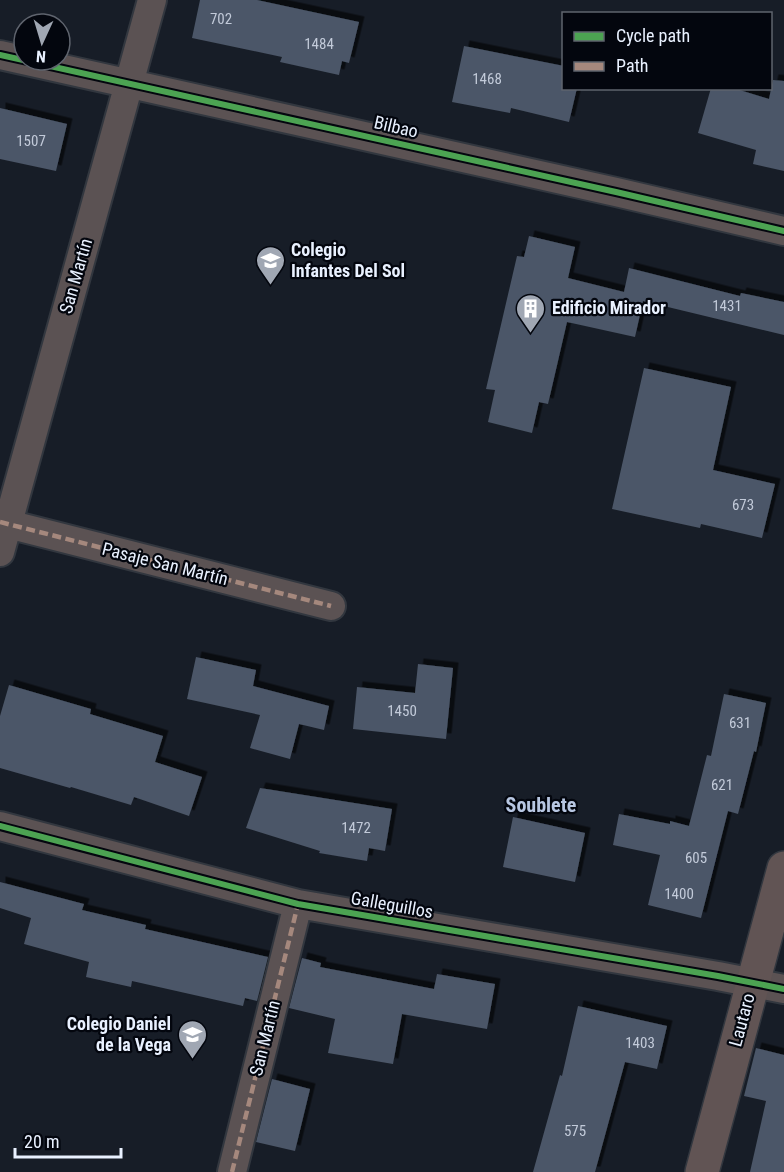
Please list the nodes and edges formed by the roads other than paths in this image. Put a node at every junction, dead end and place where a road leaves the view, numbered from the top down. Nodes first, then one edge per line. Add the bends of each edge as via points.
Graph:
1 (152, 0) edge
2 (0, 55) edge
3 (129, 83) junction
4 (784, 231) edge
5 (4, 523) edge
6 (0, 552) edge
7 (331, 606) dead end
8 (0, 826) edge
9 (784, 868) edge
10 (298, 904) junction
11 (752, 982) junction
12 (784, 989) edge
13 (232, 1172) edge
14 (702, 1172) edge

1 - 3 street, San Martín
2 - 3 street, Bilbao
3 - 4 street, Bilbao
3 - 5 street, San Martín
5 - 6 street, San Martín
5 - 7 street, Pasaje San Martín
8 - 10 street, Galleguillos
9 - 11 main road, Lautaro
10 - 11 street, Galleguillos
10 - 13 street, San Martín
11 - 12 street, Galleguillos
11 - 14 main road, Lautaro

